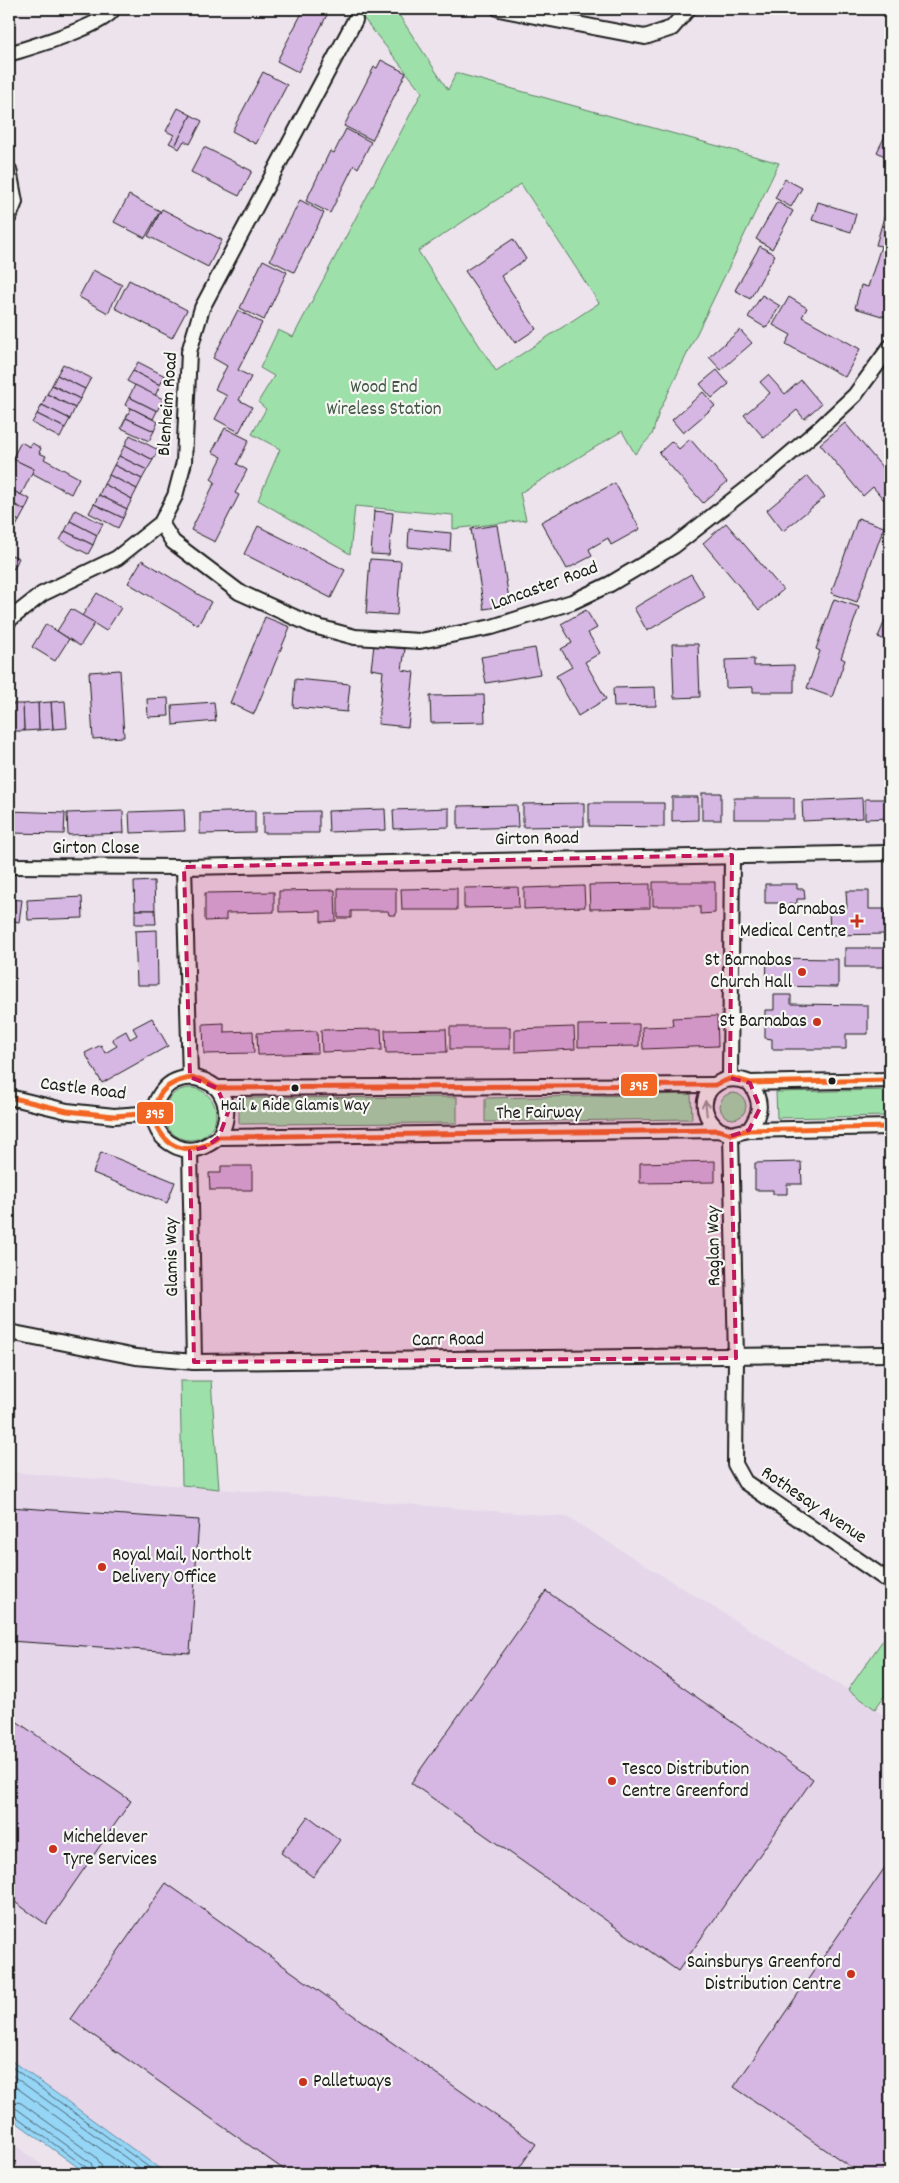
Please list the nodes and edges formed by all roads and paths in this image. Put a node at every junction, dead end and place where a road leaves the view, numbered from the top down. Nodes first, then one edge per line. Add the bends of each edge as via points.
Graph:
1 (113, 9) edge
2 (499, 9) edge
3 (688, 9) edge
4 (355, 20) dead end
5 (9, 54) edge
6 (9, 170) edge
7 (10, 185) edge
8 (9, 217) edge
9 (890, 347) edge
10 (161, 523) junction
11 (9, 620) edge
12 (890, 853) edge
13 (732, 855) junction
14 (9, 866) edge
15 (184, 867) junction
16 (190, 1076) junction
17 (730, 1078) junction
18 (890, 1080) edge
19 (750, 1083) junction
20 (715, 1085) junction
21 (217, 1088) junction
22 (9, 1097) edge
23 (154, 1113) junction
24 (890, 1127) edge
25 (749, 1130) junction
26 (725, 1132) junction
27 (219, 1138) junction
28 (190, 1151) junction
29 (9, 1332) edge
30 (890, 1354) edge
31 (736, 1358) junction
32 (194, 1362) junction
33 (890, 1582) edge

1 - 5 street via 110,15 96,24
2 - 3 street via 645,37 672,28
4 - 10 street, Blenheim Road via 202,308 189,352 184,462 175,496
6 - 7 street
7 - 8 street via 15,202
9 - 10 street, Lancaster Road via 855,395 820,428 674,546 610,584 572,602 492,627 420,641 355,637 314,626 240,592 172,542
10 - 11 street, Blenheim Road via 117,558 42,594
12 - 13 street, Girton Road
13 - 15 street, Girton Road
13 - 17 street
14 - 15 street, Girton Close
15 - 16 street
16 - 21 street, The Fairway via 208,1081
16 - 23 street via 166,1085 158,1096
17 - 19 street
17 - 20 street, The Fairway
18 - 19 street
19 - 25 street via 758,1094 760,1108 758,1118
20 - 21 street, The Fairway
26 -> 20 street via 712,1124 705,1108 706,1098
21 - 27 street via 228,1112
22 - 23 street, Castle Road via 67,1111 114,1116
23 - 28 street via 162,1137 170,1144
24 - 25 street, The Fairway
25 - 26 street, The Fairway
26 - 27 street, The Fairway
26 - 31 street, Raglan Way
27 - 28 street, The Fairway via 206,1147
28 - 32 street, Glamis Way
29 - 32 street, Carr Road via 136,1357
30 - 31 street, Carr Road
31 - 32 street, Carr Road
31 - 33 street, Rothesay Avenue via 735,1464 744,1482

